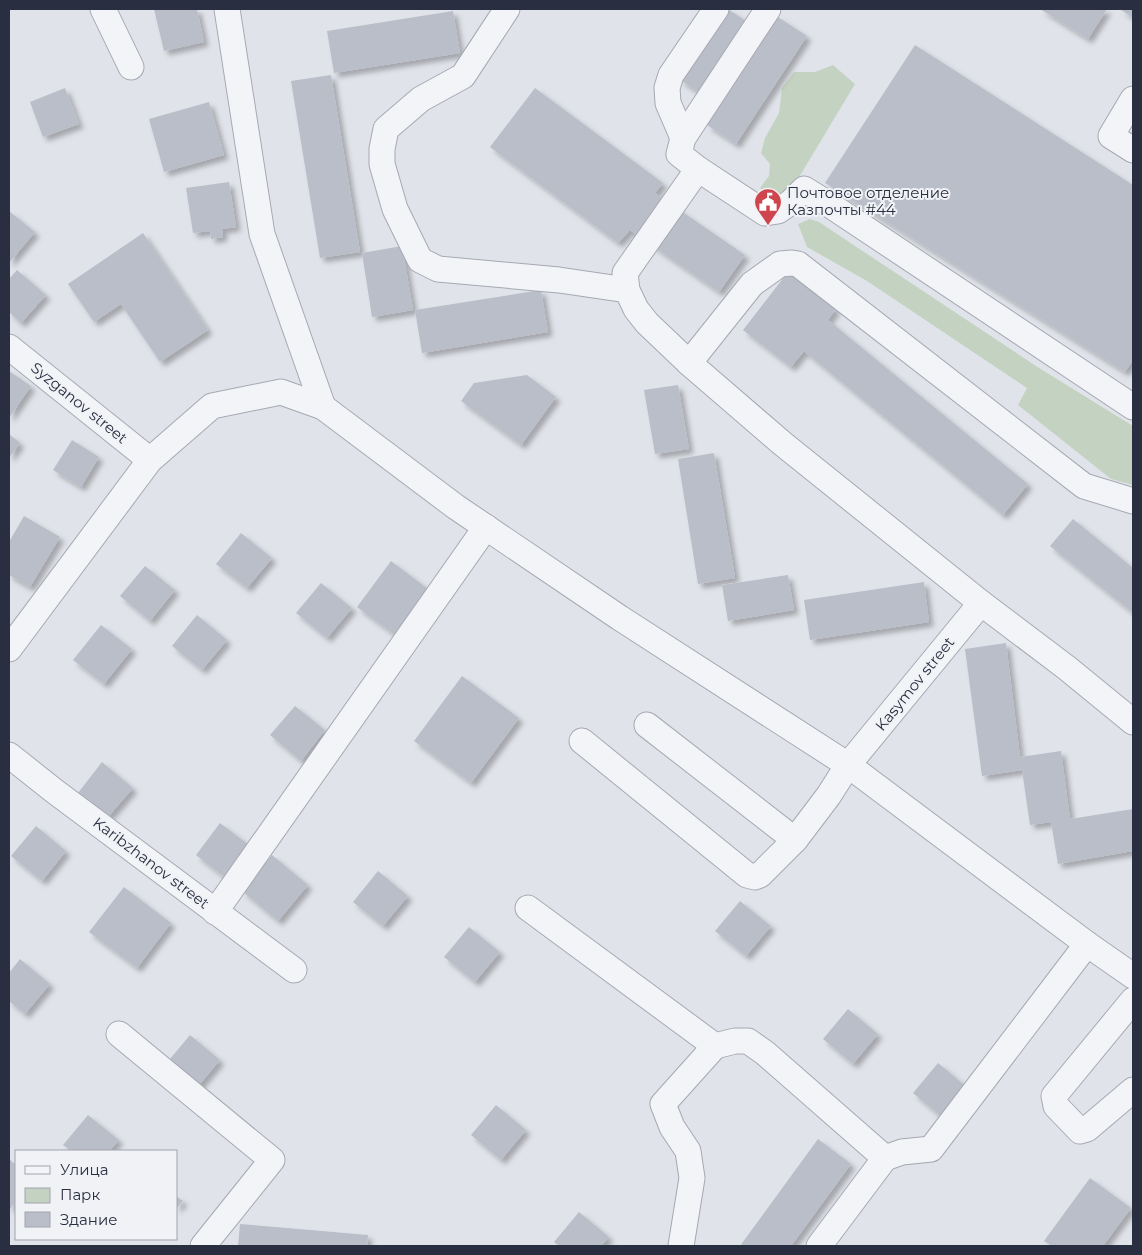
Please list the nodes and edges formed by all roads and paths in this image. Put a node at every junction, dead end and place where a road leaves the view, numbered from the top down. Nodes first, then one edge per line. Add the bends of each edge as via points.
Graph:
1 (103, 9) edge
2 (227, 9) edge
3 (507, 9) edge
4 (716, 9) edge
5 (768, 9) edge
6 (131, 66) dead end
7 (1133, 100) edge
8 (683, 138) junction
9 (1133, 150) edge
10 (698, 169) junction
11 (628, 290) junction
12 (9, 347) edge
13 (689, 363) junction
14 (323, 406) junction
15 (1133, 407) edge
16 (150, 460) junction
17 (1133, 501) edge
18 (486, 527) junction
19 (981, 603) junction
20 (9, 650) edge
21 (1133, 722) edge
22 (647, 725) dead end
23 (582, 741) dead end
24 (9, 755) edge
25 (848, 765) junction
26 (795, 840) junction
27 (528, 908) dead end
28 (215, 912) junction
29 (1087, 944) junction
30 (294, 970) dead end
31 (1133, 976) edge
32 (1133, 1000) edge
33 (119, 1034) dead end
34 (715, 1046) junction
35 (1133, 1090) edge
36 (885, 1158) junction
37 (203, 1246) edge
38 (681, 1246) edge
39 (819, 1246) edge

1 - 6 street
2 - 14 street via 262,234
3 - 11 street via 463,76 421,99 386,129 382,164 395,209 420,260 438,269
4 - 8 street via 671,75 667,88 668,103
5 - 8 street
7 - 9 street via 1111,136
8 - 10 street via 679,154
10 - 11 street via 625,273
10 - 15 street via 766,212 778,210 804,189
11 - 13 street via 636,309 647,323
12 - 16 street, Syzganov street
13 - 17 street via 752,284 780,264 798,264 1084,486
13 - 19 street via 783,444
14 - 16 street via 281,392 212,406
14 - 18 street
16 - 20 street
18 - 25 street
18 - 28 street
19 - 21 street
19 - 25 street, Kasymov street
22 - 26 street
23 - 26 street, Kasymov street via 747,875 760,875
24 - 28 street, Karibzhanov street
25 - 26 street, Kasymov street
25 - 29 street
27 - 34 street
28 - 30 street, Karibzhanov street
29 - 31 street
29 - 36 street via 931,1149 902,1152
32 - 35 street via 1054,1096 1056,1106 1080,1131 1087,1129
33 - 37 street via 272,1160
34 - 36 street via 735,1041 748,1042 765,1053
34 - 38 street via 663,1104 672,1127 688,1151 692,1178
36 - 39 street

